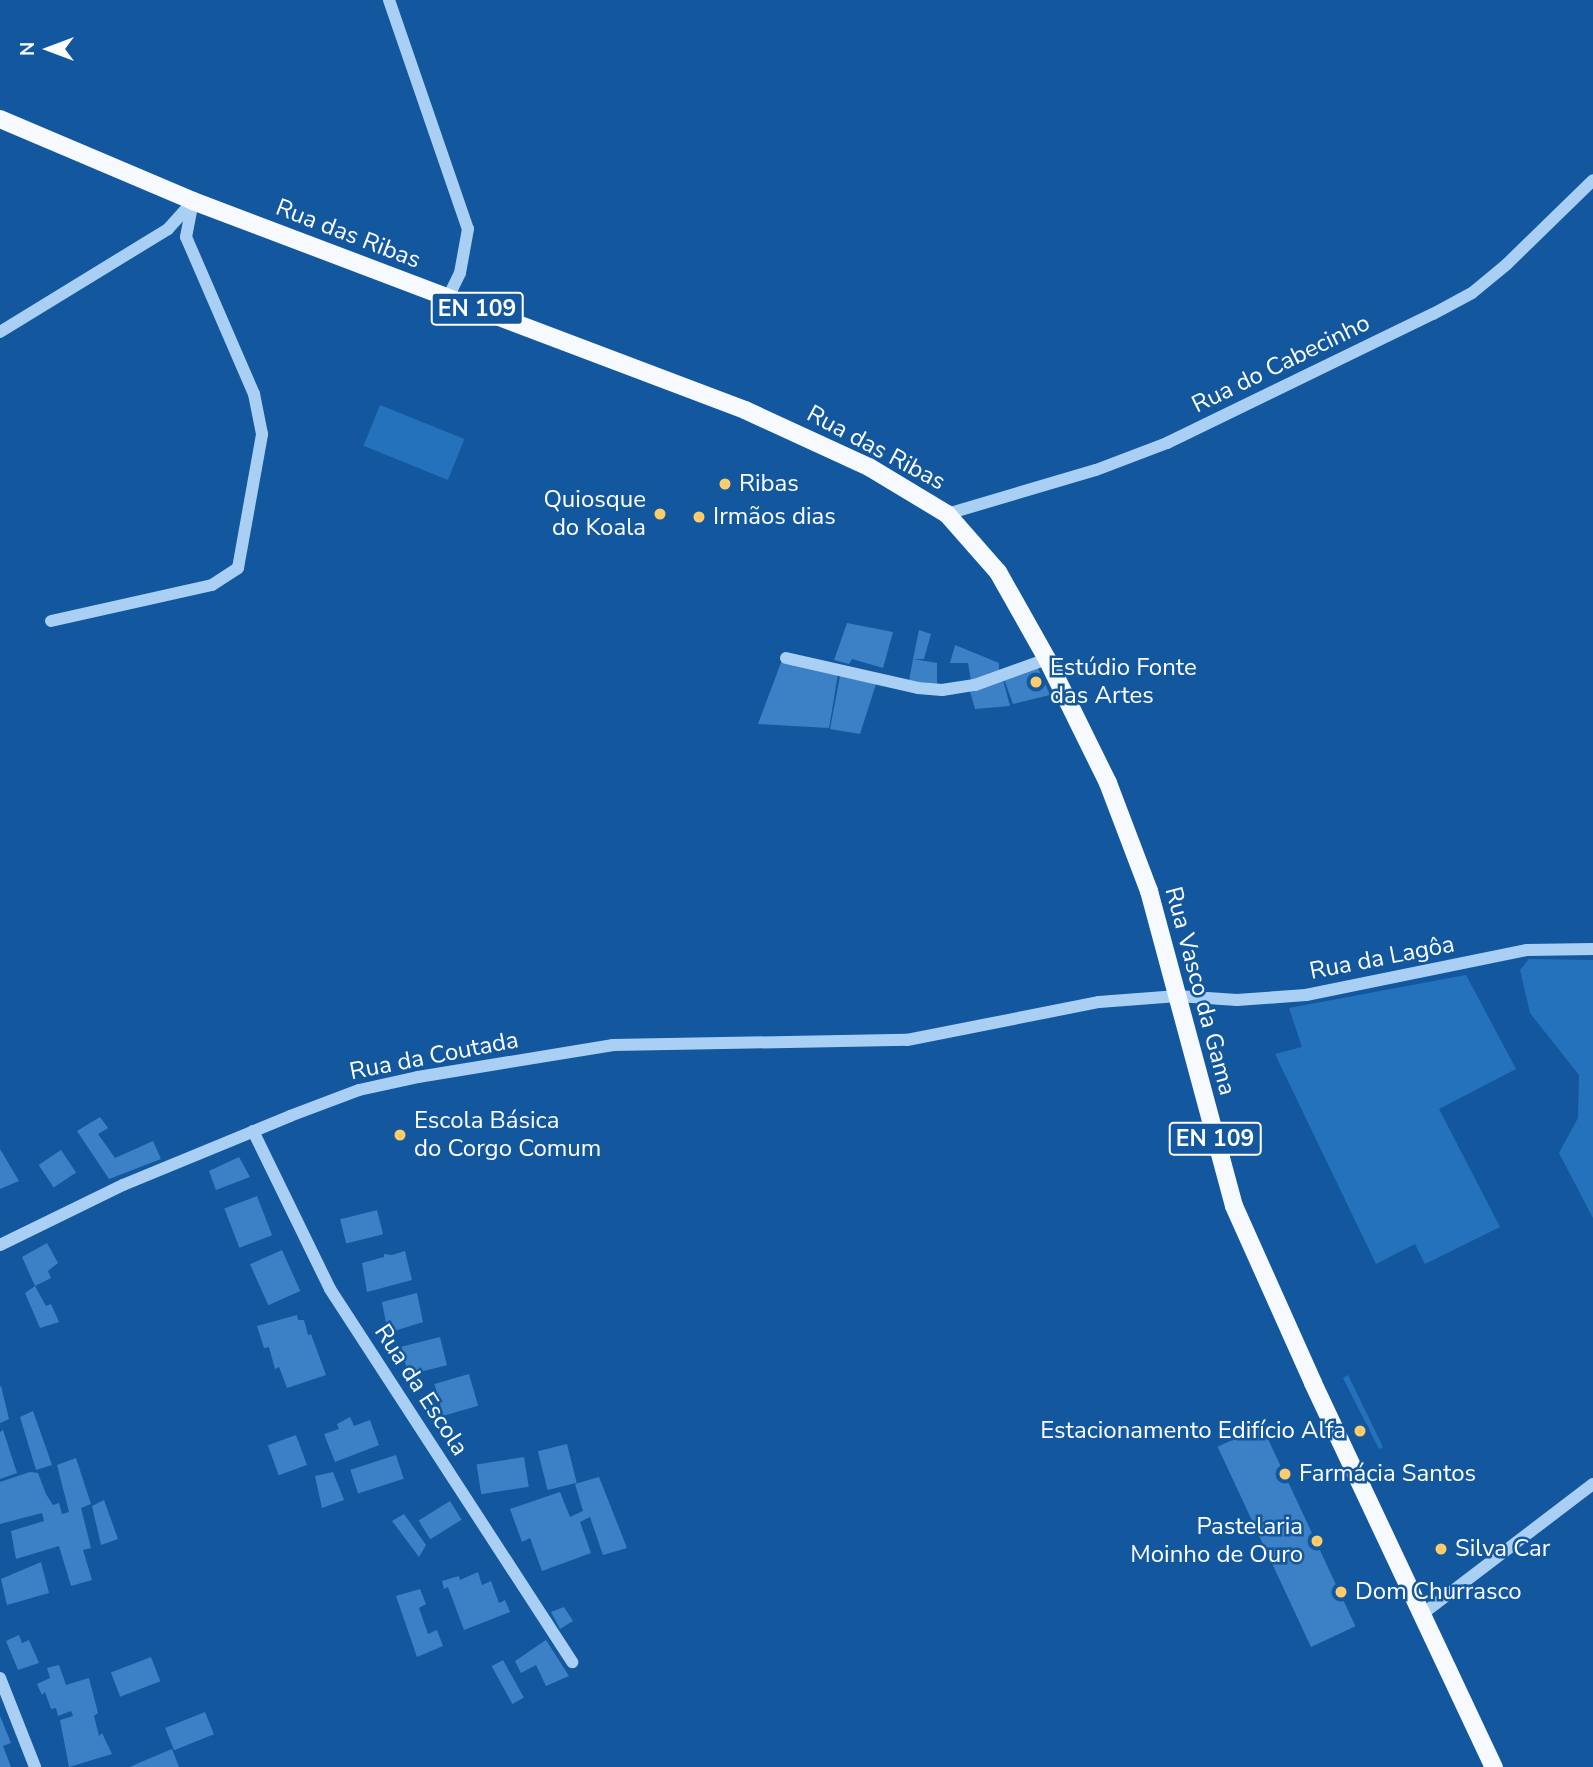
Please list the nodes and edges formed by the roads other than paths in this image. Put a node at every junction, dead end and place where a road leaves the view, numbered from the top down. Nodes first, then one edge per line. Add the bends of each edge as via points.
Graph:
1 (389, 0) edge
2 (0, 119) edge
3 (1593, 180) edge
4 (193, 201) junction
5 (448, 298) junction
6 (0, 332) edge
7 (947, 514) junction
8 (51, 621) dead end
9 (786, 658) dead end
10 (1047, 659) junction
11 (1593, 949) edge
12 (1178, 996) junction
13 (908, 1040) joint
14 (253, 1131) junction
15 (0, 1245) edge
16 (1593, 1483) edge
17 (1421, 1615) junction
18 (572, 1662) dead end
19 (0, 1678) edge
20 (35, 1767) edge
21 (1494, 1767) edge

1 - 5 street via 468,229 460,273
2 - 4 main road, Rua das Ribas / EN 109
3 - 7 street, Rua do Cabecinho via 1507,264 1472,293 1433,314 1167,443 1096,470
4 - 5 main road, Rua das Ribas / EN 109
4 - 6 street via 168,229
4 - 8 street via 186,237 254,394 262,434 238,568 212,585
5 - 7 main road, Rua das Ribas / EN 109 via 744,410 869,467
7 - 10 main road, Rua Vasco da Gama / EN 109 via 998,572
9 - 10 street via 942,690 975,685
10 - 12 main road, Rua Vasco da Gama / EN 109 via 1112,795 1149,891
11 - 12 street, Rua da Lagôa via 1527,950 1306,995 1237,1000
12 - 13 street, Rua da Lagôa via 1099,1002
12 - 17 main road, Rua Vasco da Gama / EN 109 via 1234,1206
13 - 14 street, Rua da Coutada via 613,1045 359,1090
14 - 15 street, Rua da Coutada via 123,1185
14 - 18 street, Rua da Escola via 330,1289
16 - 17 street
17 - 21 main road, Rua Vasco da Gama / EN 109
19 - 20 street

